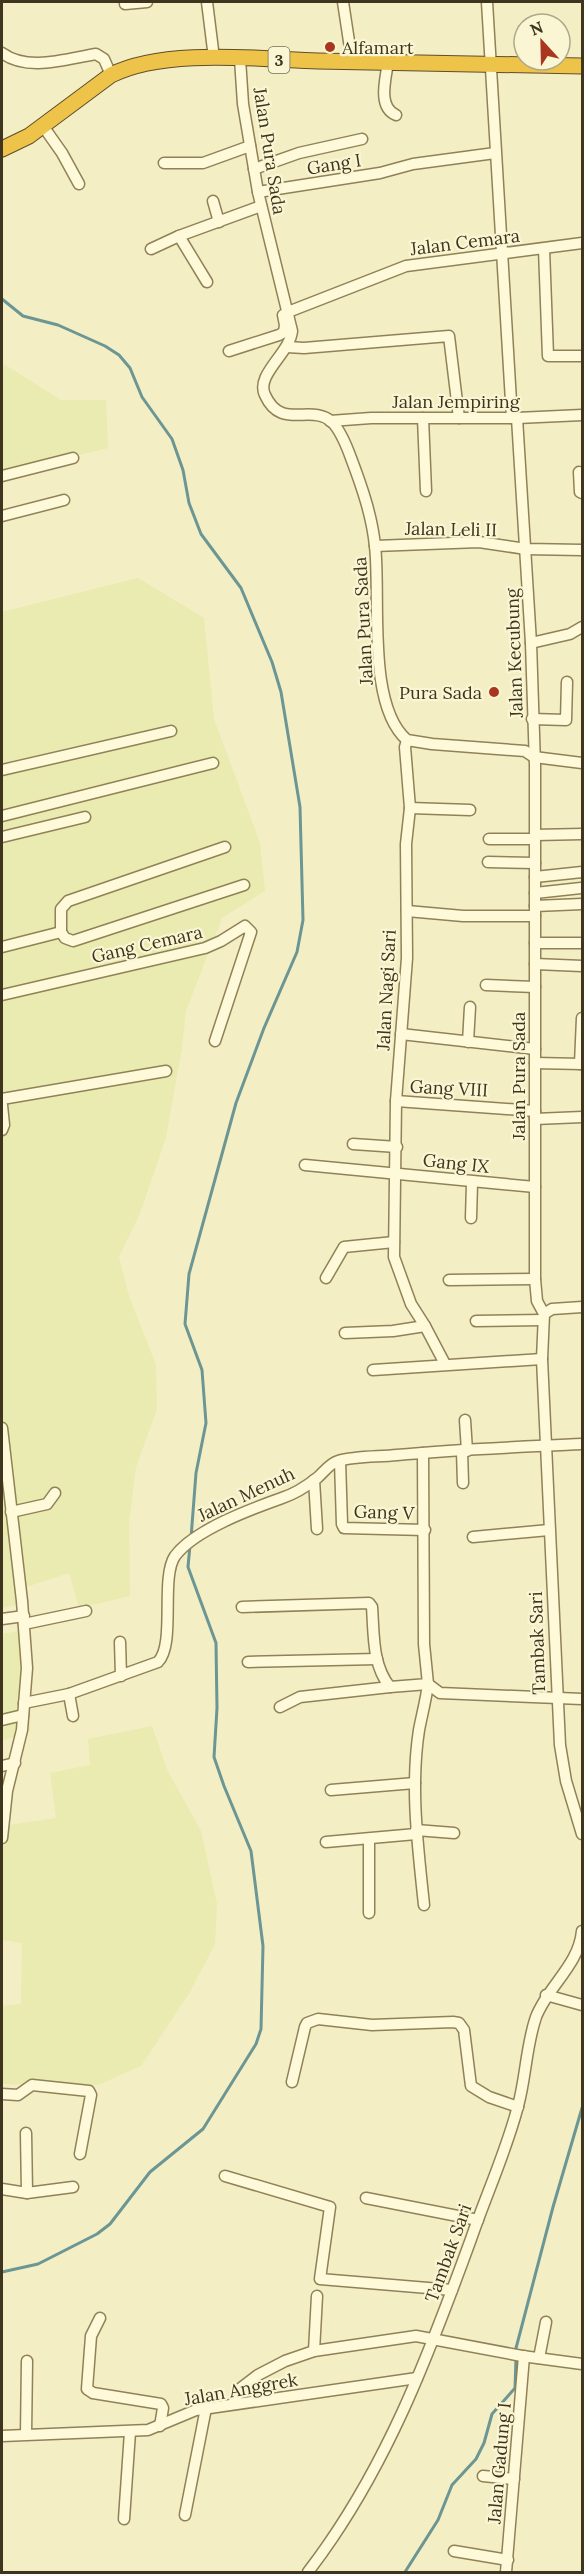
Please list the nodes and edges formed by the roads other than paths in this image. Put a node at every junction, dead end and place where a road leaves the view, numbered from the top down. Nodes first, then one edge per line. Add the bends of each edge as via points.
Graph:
1 (147, 2) edge
2 (207, 2) edge
3 (343, 2) edge
4 (487, 2) edge
5 (126, 4) dead end
6 (2, 53) edge
7 (214, 58) junction
8 (240, 59) junction
9 (352, 61) junction
10 (388, 62) junction
11 (490, 64) junction
12 (582, 66) edge
13 (111, 75) junction
14 (396, 115) dead end
15 (43, 126) junction
16 (362, 139) dead end
17 (250, 146) junction
18 (2, 149) edge
19 (495, 153) junction
20 (164, 163) dead end
21 (254, 169) junction
22 (79, 184) dead end
23 (258, 192) junction
24 (213, 201) dead end
25 (261, 206) junction
26 (219, 222) junction
27 (179, 236) junction
28 (582, 243) edge
29 (151, 249) dead end
30 (544, 249) junction
31 (502, 255) junction
32 (207, 282) dead end
33 (287, 307) junction
34 (287, 347) junction
35 (229, 351) dead end
36 (582, 356) edge
37 (582, 415) edge
38 (423, 418) junction
39 (459, 418) junction
40 (515, 418) junction
41 (330, 421) junction
42 (73, 458) dead end
43 (579, 472) dead end
44 (2, 476) edge
45 (426, 491) dead end
46 (582, 493) edge
47 (64, 500) dead end
48 (2, 516) edge
49 (375, 546) junction
50 (526, 549) junction
51 (582, 550) edge
52 (582, 627) edge
53 (531, 643) junction
54 (567, 682) dead end
55 (532, 719) junction
56 (171, 731) dead end
57 (407, 740) junction
58 (534, 757) junction
59 (213, 763) dead end
60 (582, 763) edge
61 (2, 770) edge
62 (410, 808) junction
63 (470, 810) dead end
64 (2, 816) edge
65 (85, 817) dead end
66 (582, 834) edge
67 (2, 837) edge
68 (535, 837) junction
69 (489, 839) dead end
70 (225, 847) dead end
71 (488, 862) dead end
72 (535, 863) junction
73 (582, 873) edge
74 (535, 878) junction
75 (244, 885) dead end
76 (581, 888) dead end
77 (535, 893) junction
78 (582, 904) edge
79 (407, 911) junction
80 (535, 911) junction
81 (60, 932) junction
82 (535, 943) junction
83 (582, 943) edge
84 (2, 947) edge
85 (535, 964) junction
86 (582, 966) edge
87 (486, 985) dead end
88 (535, 987) junction
89 (2, 994) edge
90 (470, 1007) dead end
91 (582, 1018) edge
92 (401, 1034) junction
93 (215, 1041) dead end
94 (468, 1042) junction
95 (535, 1049) junction
96 (535, 1063) junction
97 (581, 1064) edge
98 (166, 1071) dead end
99 (2, 1099) edge
100 (396, 1101) junction
101 (2, 1105) edge
102 (547, 1113) dead end
103 (535, 1115) junction
104 (578, 1116) edge
105 (2, 1130) edge
106 (353, 1144) dead end
107 (397, 1146) junction
108 (305, 1165) dead end
109 (397, 1173) junction
110 (489, 1181) dead end
111 (472, 1183) junction
112 (532, 1188) junction
113 (471, 1218) dead end
114 (394, 1242) junction
115 (326, 1278) dead end
116 (535, 1279) junction
117 (449, 1280) dead end
118 (582, 1307) edge
119 (543, 1317) junction
120 (476, 1321) dead end
121 (425, 1326) junction
122 (345, 1333) dead end
123 (542, 1359) junction
124 (445, 1364) junction
125 (373, 1370) dead end
126 (465, 1420) dead end
127 (2, 1428) edge
128 (582, 1444) edge
129 (546, 1447) junction
130 (464, 1451) junction
131 (423, 1453) junction
132 (340, 1461) junction
133 (314, 1480) junction
134 (464, 1483) dead end
135 (55, 1492) dead end
136 (8, 1517) edge
137 (317, 1529) dead end
138 (424, 1530) junction
139 (549, 1530) junction
140 (473, 1537) dead end
141 (242, 1607) dead end
142 (86, 1611) dead end
143 (2, 1619) edge
144 (24, 1620) junction
145 (120, 1642) dead end
146 (377, 1659) junction
147 (248, 1662) dead end
148 (122, 1676) junction
149 (428, 1684) junction
150 (390, 1687) junction
151 (69, 1694) junction
152 (556, 1699) junction
153 (582, 1700) edge
154 (24, 1702) junction
155 (280, 1707) dead end
156 (23, 1715) junction
157 (73, 1716) dead end
158 (2, 1720) edge
159 (15, 1763) junction
160 (2, 1766) edge
161 (415, 1783) junction
162 (331, 1790) dead end
163 (4, 1792) edge
164 (2, 1832) edge
165 (416, 1832) junction
166 (454, 1833) dead end
167 (582, 1834) edge
168 (2, 1838) edge
169 (369, 1839) junction
170 (326, 1842) dead end
171 (424, 1905) dead end
172 (369, 1913) dead end
173 (582, 1931) edge
174 (546, 1995) junction
175 (582, 2005) edge
176 (292, 2082) dead end
177 (2, 2094) edge
178 (518, 2107) junction
179 (26, 2133) dead end
180 (80, 2154) dead end
181 (225, 2176) dead end
182 (73, 2187) dead end
183 (2, 2189) edge
184 (27, 2193) junction
185 (366, 2198) dead end
186 (477, 2220) junction
187 (452, 2290) junction
188 (317, 2296) dead end
189 (100, 2318) dead end
190 (546, 2322) dead end
191 (434, 2340) junction
192 (314, 2350) junction
193 (523, 2356) junction
194 (539, 2358) junction
195 (27, 2361) dead end
196 (582, 2364) edge
197 (417, 2378) junction
198 (233, 2404) junction
199 (206, 2408) junction
200 (160, 2426) junction
201 (130, 2432) junction
202 (26, 2434) junction
203 (2, 2436) edge
204 (483, 2476) dead end
205 (514, 2479) junction
206 (184, 2515) dead end
207 (124, 2519) dead end
208 (454, 2551) dead end
209 (507, 2560) junction
210 (308, 2572) edge
211 (506, 2572) edge

1 - 5 street
2 - 7 street
3 - 9 street
4 - 11 street, Jalan Kecubung
6 - 13 street via 18,63 96,54 104,59
7 - 8 highway, 3
7 - 13 highway, 3 via 147,62
8 - 9 highway, 3
8 - 17 street, Jalan Pura Sada
9 - 10 highway, 3
10 - 11 highway, 3
10 - 14 street via 384,99
11 - 12 highway, 3
11 - 19 street, Jalan Kecubung
13 - 15 highway, 3
15 - 18 highway, 3
15 - 22 street
16 - 21 street via 299,153
17 - 20 street via 203,163
17 - 21 street, Jalan Pura Sada
19 - 23 street, Gang I
19 - 31 street, Jalan Kecubung
21 - 23 street, Jalan Pura Sada
23 - 25 street, Jalan Pura Sada
24 - 26 street
25 - 26 street
25 - 33 street, Jalan Pura Sada
26 - 27 street
27 - 29 street
27 - 32 street
28 - 30 street, Jalan Cemara
30 - 31 street, Jalan Cemara
30 - 36 street via 548,356
31 - 33 street, Jalan Cemara via 406,266
31 - 40 street, Jalan Kecubung
33 - 34 street, Jalan Pura Sada via 292,331
33 - 35 street via 280,304 284,332
34 - 39 street via 449,336
34 - 41 street via 264,380 265,396 281,414 321,416
37 - 40 street, Jalan Jempiring
38 - 39 street, Jalan Jempiring
38 - 41 street, Jalan Jempiring
38 - 45 street
39 - 40 street, Jalan Jempiring
40 - 50 street, Jalan Kecubung
41 - 49 street, Jalan Pura Sada via 348,451 363,489
42 - 44 street
43 - 46 street
47 - 48 street
49 - 50 street, Jalan Leli II via 479,542
49 - 57 street, Jalan Pura Sada via 381,679 395,726
50 - 51 street, Jalan Leli II
50 - 53 street, Jalan Kecubung
52 - 53 street via 570,634
53 - 55 street, Jalan Kecubung
54 - 55 street via 566,720
55 - 58 street, Jalan Kecubung
56 - 61 street
57 - 58 street via 525,751
57 - 62 street, Jalan Nagi Sari
58 - 60 street
58 - 68 street, Jalan Pura Sada
59 - 64 street
62 - 63 street
62 - 79 street, Jalan Nagi Sari
65 - 67 street
66 - 68 street
68 - 69 street
68 - 72 street, Jalan Pura Sada
70 - 81 street via 68,901 61,909
71 - 72 street
72 - 74 street, Jalan Pura Sada
73 - 74 street
74 - 77 street, Jalan Pura Sada
75 - 81 street via 74,940
76 - 77 street
77 - 80 street, Jalan Pura Sada
78 - 80 street
79 - 80 street via 463,916
79 - 92 street, Jalan Nagi Sari
80 - 82 street, Jalan Pura Sada
81 - 84 street
82 - 83 street
82 - 85 street, Jalan Pura Sada
85 - 86 street
85 - 88 street, Jalan Pura Sada
87 - 88 street
88 - 95 street, Jalan Pura Sada
89 - 93 street, Gang Cemara via 205,948 245,926 251,932
90 - 94 street
91 - 97 street
92 - 94 street
92 - 100 street, Jalan Nagi Sari
94 - 95 street
95 - 96 street, Jalan Pura Sada
96 - 97 street
96 - 103 street, Jalan Pura Sada
98 - 99 street
100 - 103 street, Gang VIII
100 - 107 street, Jalan Nagi Sari
101 - 105 street
102 - 104 street
103 - 104 street, Gang VIII
103 - 112 street, Jalan Pura Sada
106 - 107 street
107 - 109 street, Jalan Nagi Sari
108 - 109 street, Gang IX
109 - 111 street, Gang IX
109 - 114 street, Jalan Nagi Sari
110 - 112 street, Gang IX
111 - 112 street, Gang IX
111 - 113 street
112 - 116 street, Jalan Pura Sada
114 - 115 street via 344,1247
114 - 121 street, Jalan Nagi Sari via 394,1257 404,1290
116 - 117 street
116 - 119 street, Jalan Pura Sada
118 - 119 street via 552,1309
119 - 120 street
119 - 123 street, Jalan Pura Sada
121 - 122 street
121 - 124 street, Jalan Nagi Sari
123 - 124 street
123 - 129 street, Tambak Sari
124 - 125 street
126 - 130 street
127 - 136 street
128 - 129 street
129 - 130 street
129 - 139 street, Tambak Sari
130 - 131 street
130 - 134 street
131 - 132 street
131 - 138 street
132 - 133 street, Jalan Menuh
132 - 138 street, Gang V via 343,1526
133 - 137 street
133 - 148 street, Jalan Menuh via 196,1537 174,1558 161,1660
135 - 136 street via 47,1504
136 - 144 street
138 - 149 street
139 - 140 street
139 - 152 street, Tambak Sari
141 - 146 street via 369,1603
142 - 144 street
143 - 144 street
144 - 154 street
145 - 148 street
146 - 147 street
146 - 150 street via 380,1673
148 - 151 street, Jalan Menuh
149 - 150 street
149 - 152 street via 440,1693
149 - 161 street via 419,1729
150 - 155 street via 300,1696
151 - 154 street, Jalan Menuh
151 - 157 street
152 - 153 street
152 - 167 street, Tambak Sari via 563,1769
154 - 156 street
156 - 158 street
156 - 159 street
159 - 160 street
159 - 163 street
161 - 162 street
161 - 165 street
163 - 164 street
164 - 168 street
165 - 166 street
165 - 169 street
165 - 171 street
169 - 170 street
169 - 172 street
173 - 174 street, Tambak Sari via 576,1955
174 - 175 street
174 - 178 street, Tambak Sari via 532,2035
176 - 178 street via 305,2027 311,2021 372,2025 453,2022 464,2030 471,2086
177 - 180 street via 18,2095 32,2085 89,2091
178 - 186 street, Tambak Sari
179 - 184 street
181 - 187 street via 330,2207 320,2278
182 - 184 street
183 - 184 street
185 - 186 street
186 - 187 street, Tambak Sari
187 - 191 street, Tambak Sari
188 - 192 street
189 - 200 street via 91,2336 87,2389 161,2404
190 - 194 street
191 - 192 street via 416,2336
191 - 193 street
191 - 197 street, Tambak Sari
192 - 198 street via 258,2375 242,2388
193 - 194 street
193 - 205 street, Jalan Gadung I
194 - 196 street
195 - 202 street
197 - 198 street, Jalan Anggrek
197 - 210 street, Tambak Sari via 375,2471
198 - 199 street, Jalan Anggrek
199 - 200 street, Jalan Anggrek via 182,2414
199 - 206 street
200 - 201 street, Jalan Anggrek
201 - 202 street, Jalan Anggrek
201 - 207 street
202 - 203 street, Jalan Anggrek
204 - 205 street
205 - 209 street, Jalan Gadung I
208 - 209 street
209 - 211 street, Jalan Gadung I

